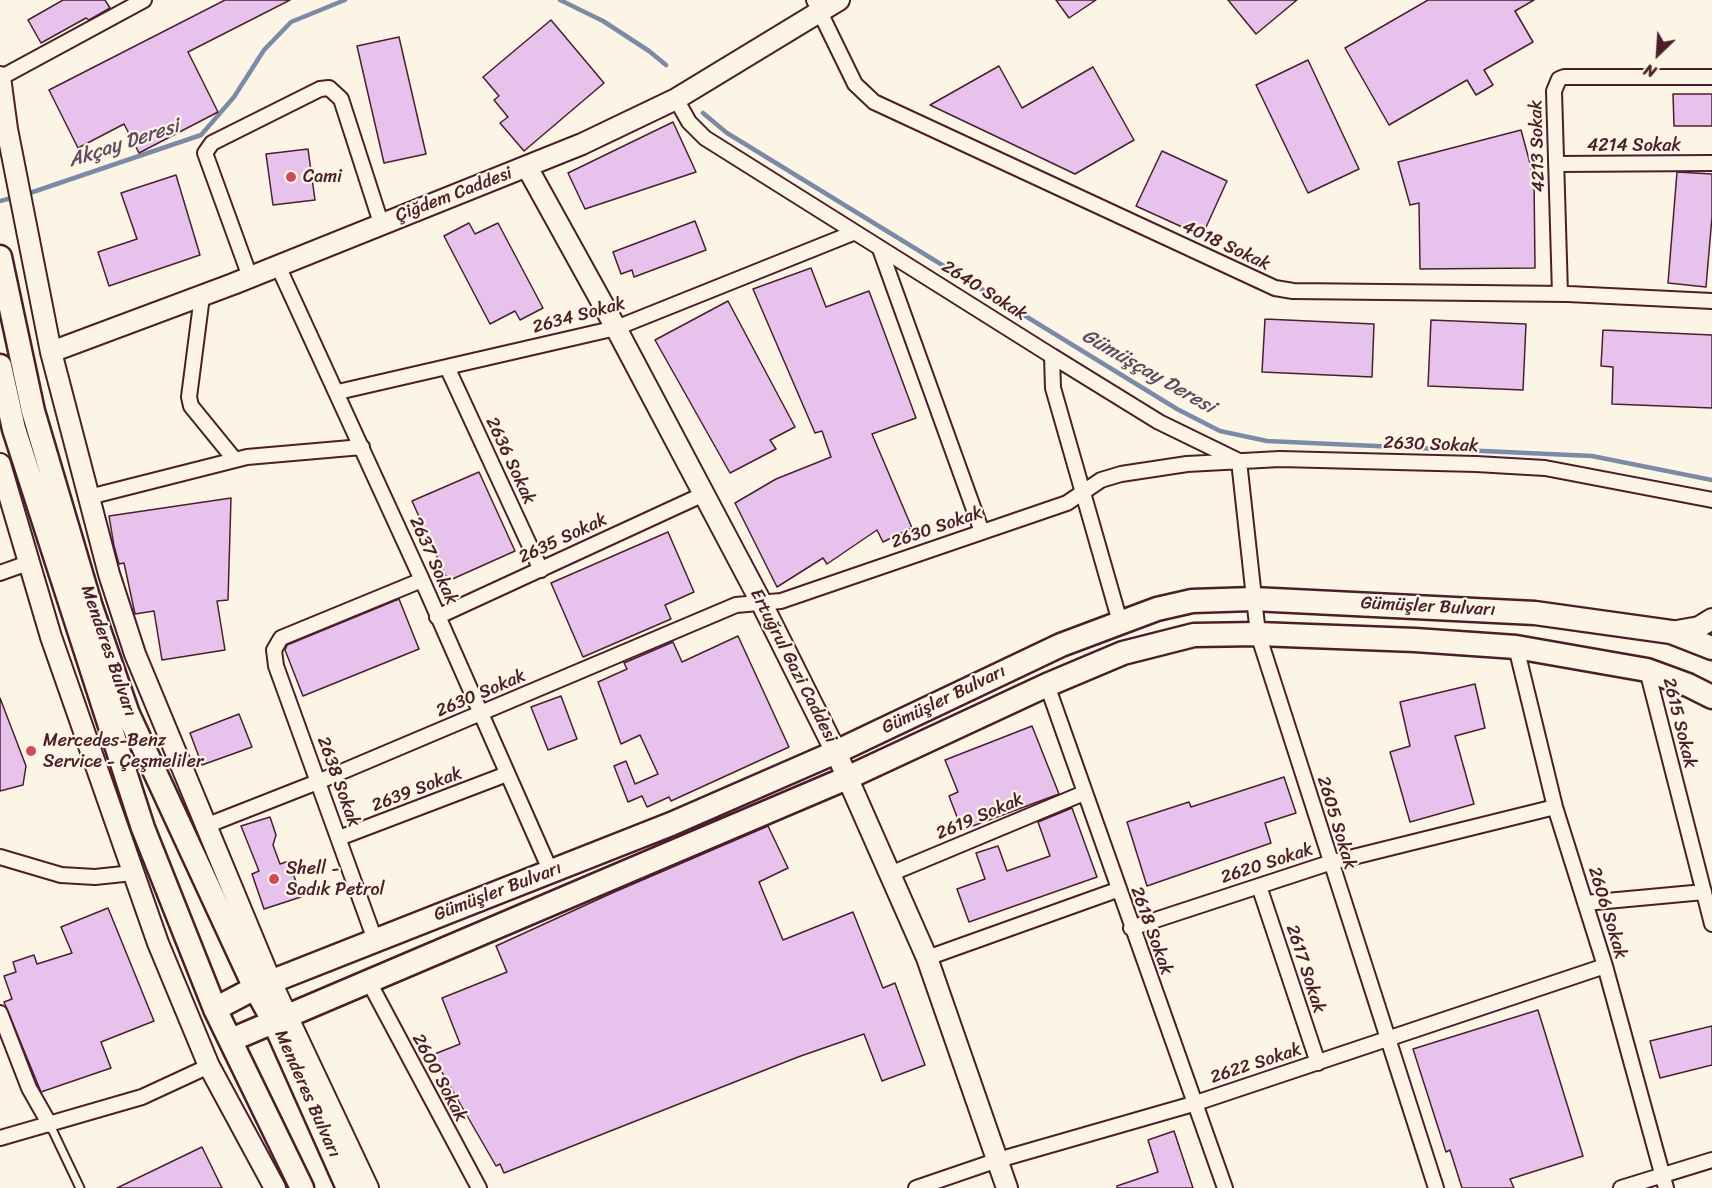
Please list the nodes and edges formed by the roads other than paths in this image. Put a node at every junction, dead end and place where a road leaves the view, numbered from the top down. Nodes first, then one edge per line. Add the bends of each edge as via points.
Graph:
1 (144, 0) edge
2 (839, 0) edge
3 (816, 6) edge
4 (0, 77) edge
5 (1712, 77) edge
6 (676, 99) junction
7 (1712, 163) edge
8 (1557, 164) junction
9 (527, 167) junction
10 (381, 223) junction
11 (853, 233) junction
12 (880, 249) junction
13 (0, 257) edge
14 (278, 266) junction
15 (250, 277) junction
16 (1560, 294) junction
17 (202, 296) junction
18 (1712, 301) edge
19 (616, 328) junction
20 (51, 352) junction
21 (1052, 357) junction
22 (0, 366) edge
23 (447, 367) junction
24 (338, 392) junction
25 (362, 447) junction
26 (235, 460) junction
27 (1239, 461) junction
28 (0, 464) edge
29 (1083, 490) junction
30 (704, 494) junction
31 (89, 497) junction
32 (1712, 500) edge
33 (982, 532) junction
34 (28, 563) junction
35 (540, 570) junction
36 (0, 573) edge
37 (422, 580) junction
38 (1253, 599) junction
39 (761, 602) junction
40 (437, 617) junction
41 (1712, 619) edge
42 (1120, 622) junction
43 (1671, 632) junction
44 (1258, 634) junction
45 (1516, 647) junction
46 (1712, 648) edge
47 (1647, 670) junction
48 (1047, 685) junction
49 (1712, 697) edge
50 (481, 714) junction
51 (836, 752) junction
52 (507, 774) junction
53 (847, 778) junction
54 (320, 781) junction
55 (1084, 793) junction
56 (1555, 807) junction
57 (208, 825) junction
58 (339, 838) junction
59 (0, 857) edge
60 (1329, 863) junction
61 (551, 872) junction
62 (133, 873) junction
63 (890, 874) junction
64 (1259, 886) junction
65 (1117, 890) junction
66 (1704, 892) junction
67 (1585, 903) junction
68 (1712, 924) edge
69 (1131, 928) junction
70 (375, 940) junction
71 (927, 958) junction
72 (1605, 966) junction
73 (369, 982) junction
74 (263, 985) junction
75 (215, 1009) junction
76 (0, 1013) edge
77 (281, 1019) junction
78 (231, 1040) junction
79 (1387, 1040) junction
80 (1318, 1063) junction
81 (209, 1066) junction
82 (1193, 1104) junction
83 (50, 1125) junction
84 (0, 1138) edge
85 (998, 1160) junction
86 (1712, 1160) edge
87 (1660, 1174) junction
88 (80, 1188) edge
89 (275, 1188) edge
90 (302, 1188) edge
91 (348, 1188) edge
92 (368, 1188) edge
93 (479, 1188) edge
94 (916, 1188) edge
95 (1007, 1188) edge
96 (1225, 1188) edge
97 (1436, 1188) edge
98 (1621, 1188) edge
99 (1666, 1188) edge

1 - 4 street
2 - 3 main road, Çiğdem Caddesi
3 - 6 main road, Çiğdem Caddesi
3 - 16 street, 4018 Sokak via 855,84 874,102 1258,282 1293,291
4 - 20 main road
5 - 8 street, 4213 Sokak via 1559,79 1554,91
6 - 9 main road, Çiğdem Caddesi
6 - 11 street, 2640 Sokak via 689,122 705,138
7 - 8 street, 4214 Sokak
8 - 16 street, 4213 Sokak
9 - 10 main road, Çiğdem Caddesi
9 - 19 main road, Ertuğrul Gazi Caddesi
10 - 14 main road, Çiğdem Caddesi
10 - 15 street via 341,99 329,88 320,89 212,143 205,153
11 - 12 street, 2640 Sokak
11 - 19 street, 2634 Sokak
12 - 21 street, 2640 Sokak
12 - 33 street
13 - 74 main road, Menderes Bulvarı via 33,411 94,617 128,714
14 - 15 main road, Çiğdem Caddesi
14 - 24 street, 2637 Sokak
15 - 17 main road, Çiğdem Caddesi
16 - 18 street, 4018 Sokak
17 - 20 main road, Çiğdem Caddesi
17 - 26 street via 190,406
19 - 23 street, 2634 Sokak
19 - 30 main road, Ertuğrul Gazi Caddesi
20 - 31 main road
21 - 27 street, 2640 Sokak via 1160,422
21 - 29 street via 1053,388
22 - 75 main road, Menderes Bulvarı via 14,429 143,828
23 - 24 street, 2634 Sokak
23 - 35 street, 2636 Sokak
24 - 25 street, 2637 Sokak
25 - 26 street
25 - 37 street, 2637 Sokak
26 - 31 street
27 - 29 street, 2630 Sokak via 1121,474
27 - 32 street, 2630 Sokak via 1545,468
27 - 38 street, 2605 Sokak
28 - 34 main road
29 - 33 street, 2630 Sokak via 1067,503
29 - 42 street
30 - 35 street, 2635 Sokak
30 - 39 main road, Ertuğrul Gazi Caddesi
31 - 57 main road via 135,654
33 - 39 street, 2630 Sokak via 781,601
34 - 36 street
34 - 62 main road
35 - 40 street, 2635 Sokak
37 - 40 street, 2637 Sokak
37 - 54 street, 2638 Sokak via 281,638 274,650 276,666
38 - 42 main road, Gümüşler Bulvarı via 1192,601
38 - 43 main road, Gümüşler Bulvarı via 1534,613
38 - 44 street, 2605 Sokak
39 - 50 street, 2630 Sokak via 736,605
39 - 51 main road, Ertuğrul Gazi Caddesi
40 - 50 street, 2637 Sokak
41 - 43 main road via 1699,627
42 - 51 main road, Gümüşler Bulvarı via 1061,645
43 - 46 main road, Gümüşler Bulvarı
44 - 45 main road, Gümüşler Bulvarı
44 - 48 main road, Gümüşler Bulvarı via 1194,635 1123,653
44 - 60 street, 2605 Sokak
45 - 47 main road, Gümüşler Bulvarı
45 - 56 street, 2606 Sokak
47 - 49 main road, Gümüşler Bulvarı
47 - 66 street, 2615 Sokak
48 - 53 main road, Gümüşler Bulvarı
48 - 55 street, 2618 Sokak
50 - 52 street, 2637 Sokak
50 - 54 street, 2630 Sokak
51 - 53 main road, Ertuğrul Gazi Caddesi
51 - 61 main road, Gümüşler Bulvarı
52 - 58 street, 2639 Sokak
52 - 61 street, 2637 Sokak
53 - 63 main road, Ertuğrul Gazi Caddesi
53 - 73 main road, Gümüşler Bulvarı
54 - 57 street, 2630 Sokak
54 - 58 street, 2638 Sokak
55 - 63 street, 2619 Sokak
55 - 65 street, 2618 Sokak
56 - 60 street, 2620 Sokak
56 - 67 street, 2606 Sokak
57 - 74 main road
58 - 70 street, 2638 Sokak
59 - 62 street via 61,875
60 - 64 street, 2620 Sokak
60 - 79 street, 2605 Sokak
61 - 70 main road, Gümüşler Bulvarı
62 - 81 main road
63 - 71 main road, Ertuğrul Gazi Caddesi
64 - 69 street, 2620 Sokak
64 - 80 street, 2617 Sokak
65 - 69 street, 2618 Sokak
65 - 71 street
66 - 67 street
66 - 68 street, 2615 Sokak
67 - 72 street, 2606 Sokak
69 - 82 street, 2618 Sokak
70 - 74 main road, Gümüşler Bulvarı
71 - 85 main road, Ertuğrul Gazi Caddesi
72 - 79 street, 2622 Sokak
72 - 87 street, 2606 Sokak
73 - 77 main road, Gümüşler Bulvarı
73 - 93 street, 2600 Sokak
74 - 75 main road, Gümüşler Bulvarı
74 - 77 main road, Menderes Bulvarı
75 - 78 main road, Menderes Bulvarı
76 - 83 street via 29,1088
77 - 78 main road, Gümüşler Bulvarı
77 - 91 main road, Menderes Bulvarı
77 - 92 main road
78 - 90 main road, Menderes Bulvarı
79 - 80 street, 2622 Sokak
79 - 97 street, 2605 Sokak
80 - 82 street, 2622 Sokak
81 - 83 street via 142,1097
81 - 89 main road
82 - 85 street, 2622 Sokak
82 - 96 street, 2618 Sokak
83 - 84 street
83 - 88 lane
85 - 94 street, 2622 Sokak
85 - 95 main road, Ertuğrul Gazi Caddesi
86 - 87 street
87 - 98 street
87 - 99 street, 2606 Sokak

